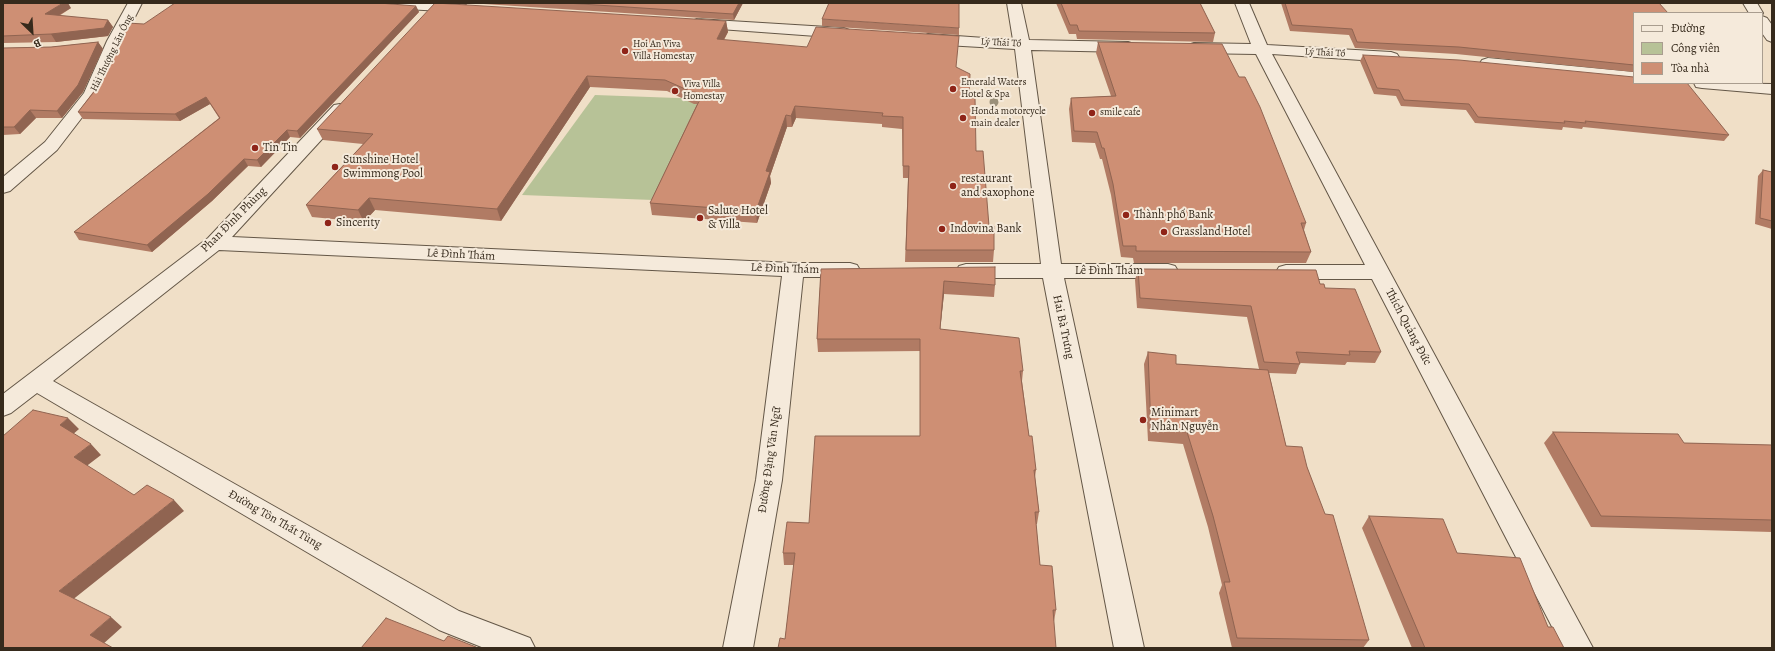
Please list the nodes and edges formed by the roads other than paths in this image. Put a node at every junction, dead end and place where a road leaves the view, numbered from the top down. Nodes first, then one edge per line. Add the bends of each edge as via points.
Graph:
1 (135, 3) edge
2 (368, 3) edge
3 (1014, 3) edge
4 (1242, 3) edge
5 (1750, 3) edge
6 (437, 5) edge
7 (475, 9) edge
8 (1755, 12) edge
9 (681, 23) edge
10 (1763, 23) edge
11 (419, 24) edge
12 (855, 34) edge
13 (1772, 37) edge
14 (911, 38) edge
15 (115, 41) junction
16 (96, 44) edge
17 (1022, 45) junction
18 (1142, 47) edge
19 (1182, 48) edge
20 (1261, 49) junction
21 (1409, 58) edge
22 (1472, 62) edge
23 (1633, 77) edge
24 (1712, 84) edge
25 (1772, 90) edge
26 (355, 93) edge
27 (3, 187) edge
28 (215, 243) junction
29 (793, 270) junction
30 (872, 270) edge
31 (950, 270) edge
32 (1052, 271) junction
33 (1188, 271) edge
34 (1267, 272) edge
35 (1379, 272) junction
36 (35, 381) junction
37 (3, 407) edge
38 (520, 648) edge
39 (738, 648) edge
40 (1129, 648) edge
41 (1578, 648) edge

1 - 15 street, Hải Thượng Lãn Ông
2 - 6 street
3 - 17 street, Hai Bà Trưng
4 - 20 street, Thích Quảng Đức
5 - 8 street
6 - 7 street
6 - 11 street
9 - 12 street
10 - 13 street
14 - 17 street, Lý Thái Tổ
15 - 16 street
15 - 27 street, Hải Thượng Lãn Ông via 92,94 51,146
17 - 18 street, Lý Thái Tổ
17 - 32 street, Hai Bà Trưng
19 - 20 street, Lý Thái Tổ
20 - 21 street, Lý Thái Tổ
20 - 35 street, Thích Quảng Đức
22 - 23 street
24 - 25 street
26 - 28 street, Phan Đình Phùng
28 - 29 street, Lê Đình Thám
28 - 36 street, Phan Đình Phùng
29 - 30 street, Lê Đình Thám
29 - 39 street, Đường Đặng Văn Ngữ via 769,480
31 - 32 street, Lê Đình Thám
32 - 33 street, Lê Đình Thám
32 - 40 street, Hai Bà Trưng
34 - 35 street
35 - 41 street, Thích Quảng Đức
36 - 37 street, Phan Đình Phùng
36 - 38 street, Đường Tôn Thất Tùng via 450,621

